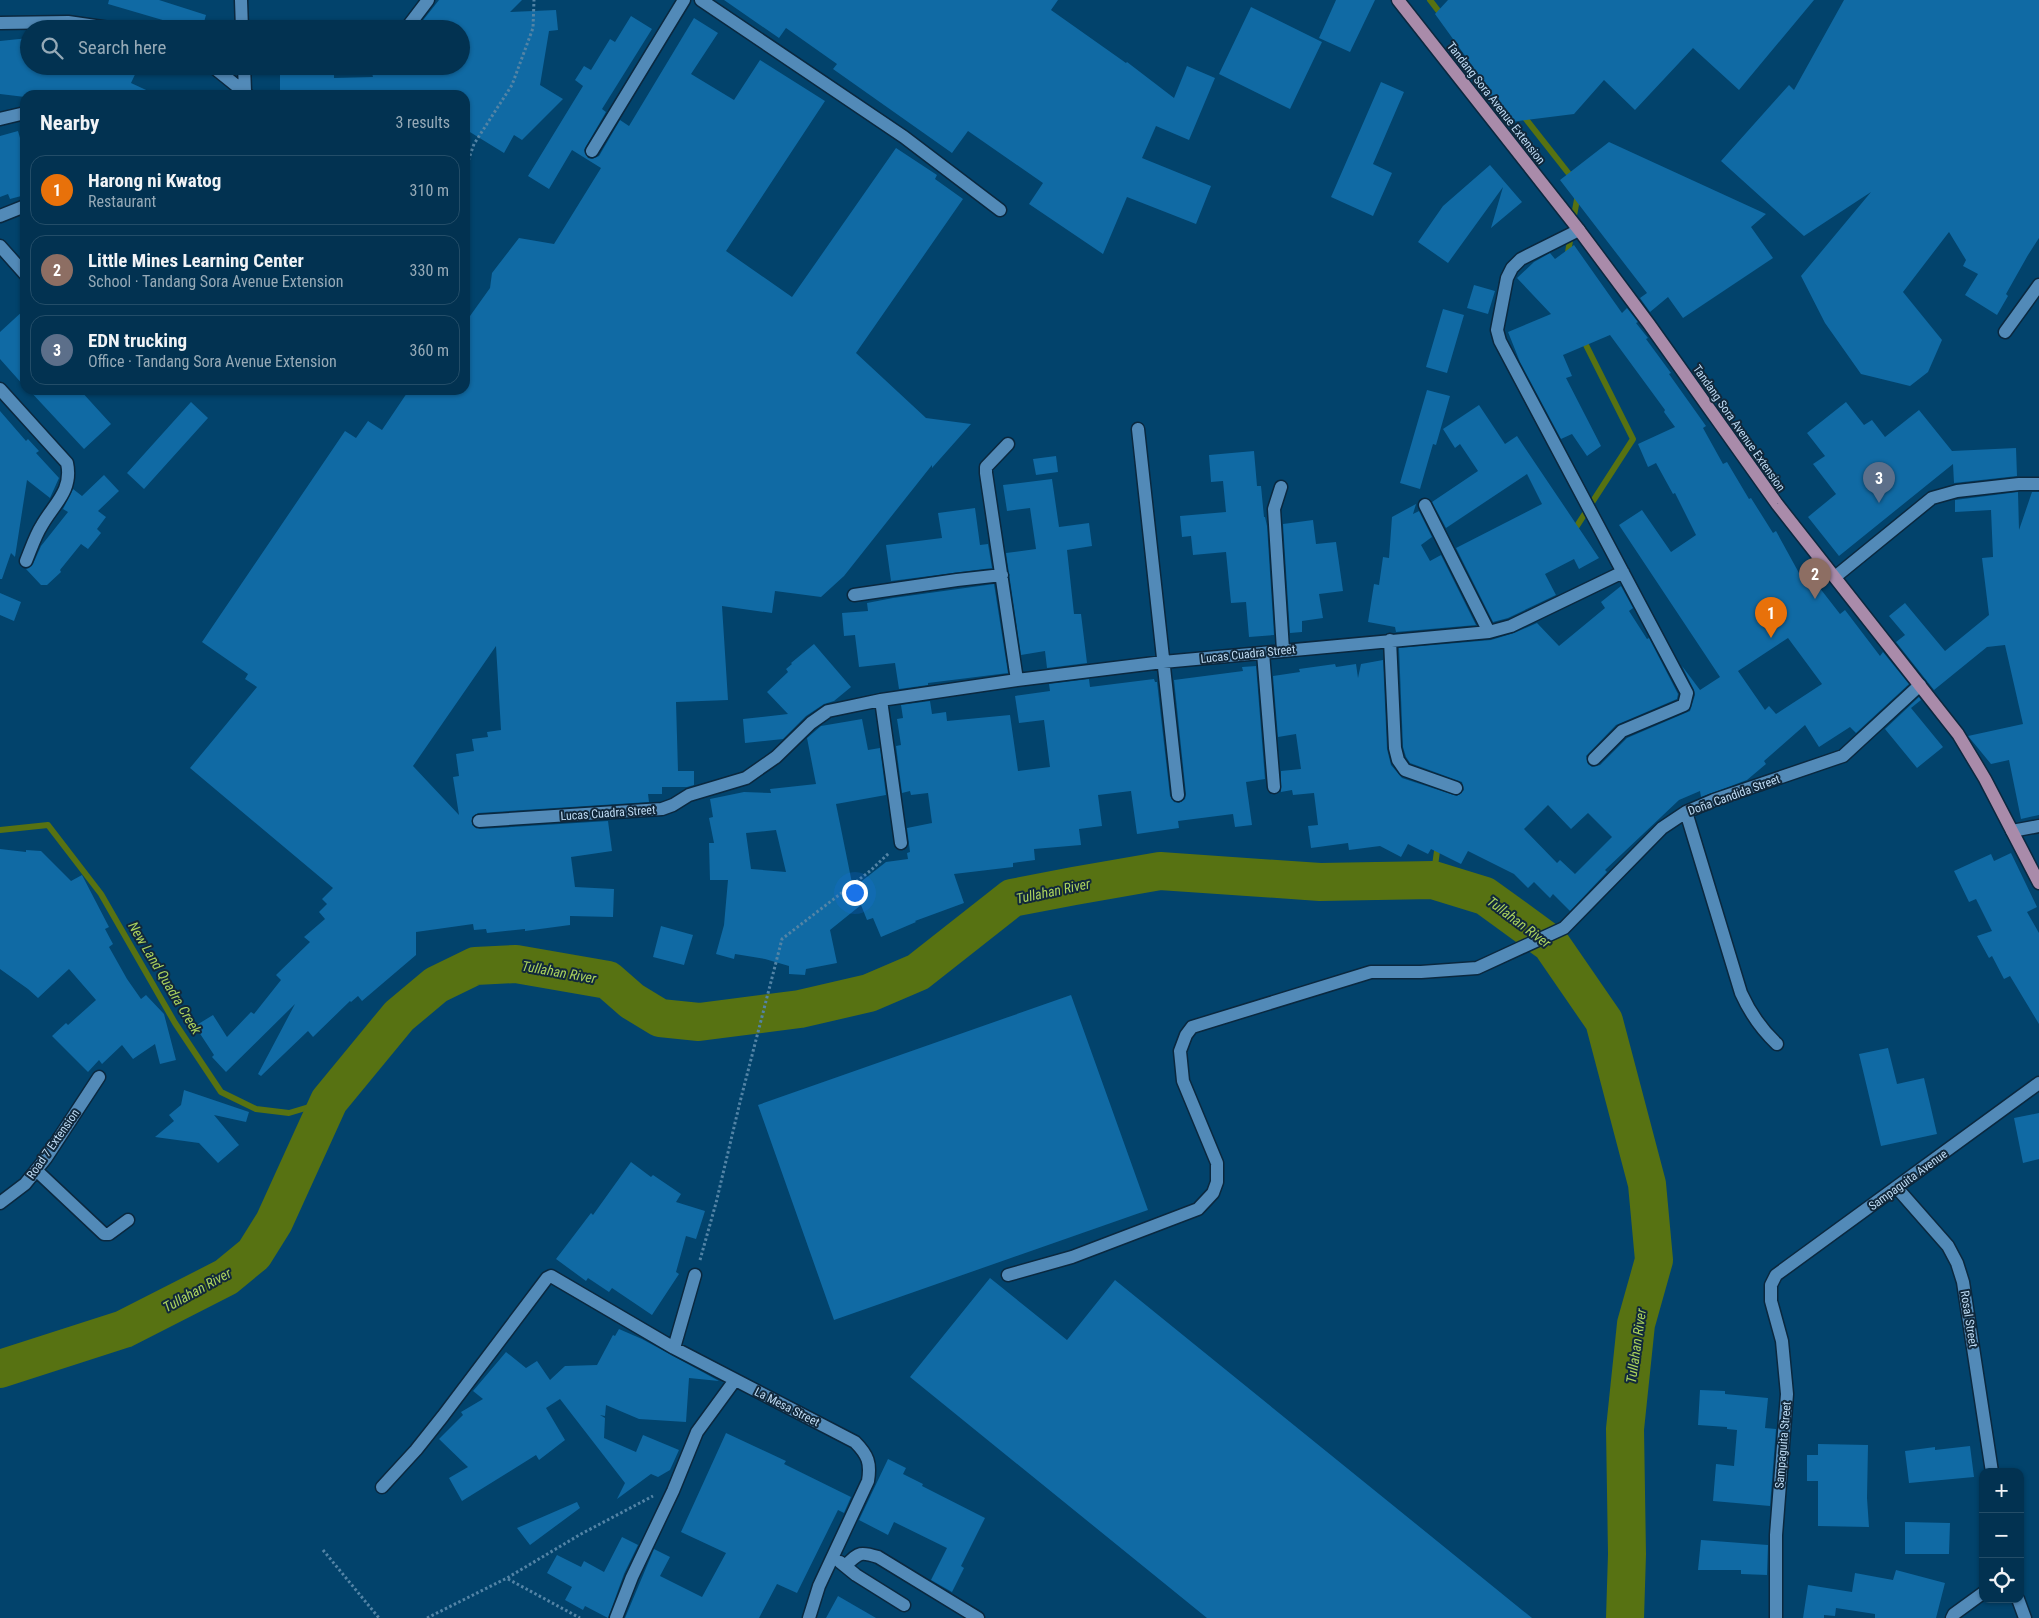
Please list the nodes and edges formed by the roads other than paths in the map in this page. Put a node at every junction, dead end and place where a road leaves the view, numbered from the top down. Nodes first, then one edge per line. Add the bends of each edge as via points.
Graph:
1 (241, 0) edge
2 (428, 0) edge
3 (684, 0) edge
4 (701, 0) edge
5 (1398, 0) edge
6 (242, 20) edge
7 (413, 20) edge
8 (0, 23) edge
9 (20, 23) edge
10 (223, 75) edge
11 (245, 75) edge
12 (242, 90) edge
13 (246, 90) edge
14 (20, 114) edge
15 (0, 118) edge
16 (592, 151) dead end
17 (20, 208) edge
18 (1000, 210) dead end
19 (0, 216) edge
20 (1579, 230) junction
21 (0, 246) edge
22 (20, 268) edge
23 (2039, 285) edge
24 (2005, 332) dead end
25 (0, 390) edge
26 (1138, 429) dead end
27 (1008, 444) dead end
28 (2039, 484) edge
29 (1281, 487) dead end
30 (1425, 506) dead end
31 (26, 561) dead end
32 (1624, 572) junction
33 (1002, 575) junction
34 (1835, 577) junction
35 (854, 596) dead end
36 (1489, 632) junction
37 (1390, 640) junction
38 (1284, 650) junction
39 (1263, 653) junction
40 (1163, 662) junction
41 (1017, 680) junction
42 (1920, 686) junction
43 (881, 700) junction
44 (1594, 759) dead end
45 (1274, 787) dead end
46 (1456, 788) dead end
47 (1178, 795) dead end
48 (1686, 812) junction
49 (479, 821) dead end
50 (2039, 826) edge
51 (2012, 831) junction
52 (901, 843) road end
53 (2039, 883) edge
54 (1777, 1044) dead end
55 (99, 1077) dead end
56 (2039, 1083) edge
57 (36, 1170) junction
58 (1897, 1188) junction
59 (0, 1203) edge
60 (128, 1220) dead end
61 (696, 1274) road end
62 (1008, 1275) dead end
63 (1776, 1276) joint
64 (674, 1348) junction
65 (734, 1380) junction
66 (1991, 1468) edge
67 (382, 1487) dead end
68 (833, 1556) junction
69 (845, 1566) junction
70 (1979, 1596) edge
71 (2019, 1603) edge
72 (904, 1606) dead end
73 (616, 1618) edge
74 (809, 1618) edge
75 (978, 1618) edge
76 (1776, 1618) edge
77 (1952, 1618) edge
78 (2024, 1618) edge

1 - 6 street
2 - 7 street
3 - 16 street
4 - 18 street via 904,136
5 - 20 main road, Tandang Sora Avenue Extension
8 - 9 street
10 - 12 street
11 - 13 street
14 - 15 street
17 - 19 street
20 - 32 street via 1521,259 1512,268 1496,330
20 - 34 main road, Tandang Sora Avenue Extension via 1777,504
21 - 22 street
23 - 24 street
25 - 31 street via 67,463 70,475 65,490 41,526
26 - 40 street
27 - 33 street via 986,467
28 - 34 street via 1956,490 1932,498
29 - 38 street via 1274,509
30 - 36 street
32 - 36 street, Lucas Cuadra Street via 1511,626
32 - 44 street via 1687,693 1684,705 1622,731
33 - 35 street
33 - 41 street
34 - 42 main road, Tandang Sora Avenue Extension
36 - 37 street, Lucas Cuadra Street
37 - 38 street, Lucas Cuadra Street
37 - 46 street via 1398,760 1405,770
38 - 39 street, Lucas Cuadra Street
39 - 40 street, Lucas Cuadra Street
39 - 45 street
40 - 41 street, Lucas Cuadra Street
40 - 47 street
41 - 43 street, Lucas Cuadra Street
42 - 48 street, Doña Candida Street via 1843,756
42 - 51 main road, Tandang Sora Avenue Extension via 1958,734
43 - 49 street, Lucas Cuadra Street via 828,711 776,757 746,778 688,795 662,809
43 - 52 street
48 - 54 street via 1741,993 1760,1026
48 - 62 street, Doña Candida Street via 1662,828 1564,928 1476,968 1371,972 1192,1027 1180,1051 1183,1081 1217,1163 1217,1182 1213,1193 1198,1209 1072,1257
50 - 51 street
51 - 53 main road, Tandang Sora Avenue Extension
55 - 57 street, Road 7 Extension
56 - 58 street, Sampaguita Avenue
57 - 59 street, Road 7 Extension via 25,1184
57 - 60 street via 104,1234 109,1234
58 - 63 street, Sampaguita Avenue
58 - 66 street, Rosal Street via 1948,1246 1957,1263 1963,1282
61 - 64 street
63 - 76 street, Sampaguita Street via 1771,1285 1771,1301 1782,1341 1787,1394 1776,1535
64 - 65 street, La Mesa Street
64 - 67 street, La Mesa Street via 551,1276 416,1450
65 - 68 street, La Mesa Street via 856,1442 866,1453 870,1465 868,1481
65 - 73 street via 697,1432
68 - 69 street
68 - 74 street, La Mesa Street
69 - 72 street
69 - 75 street via 861,1553 878,1558
70 - 77 street
71 - 78 street

